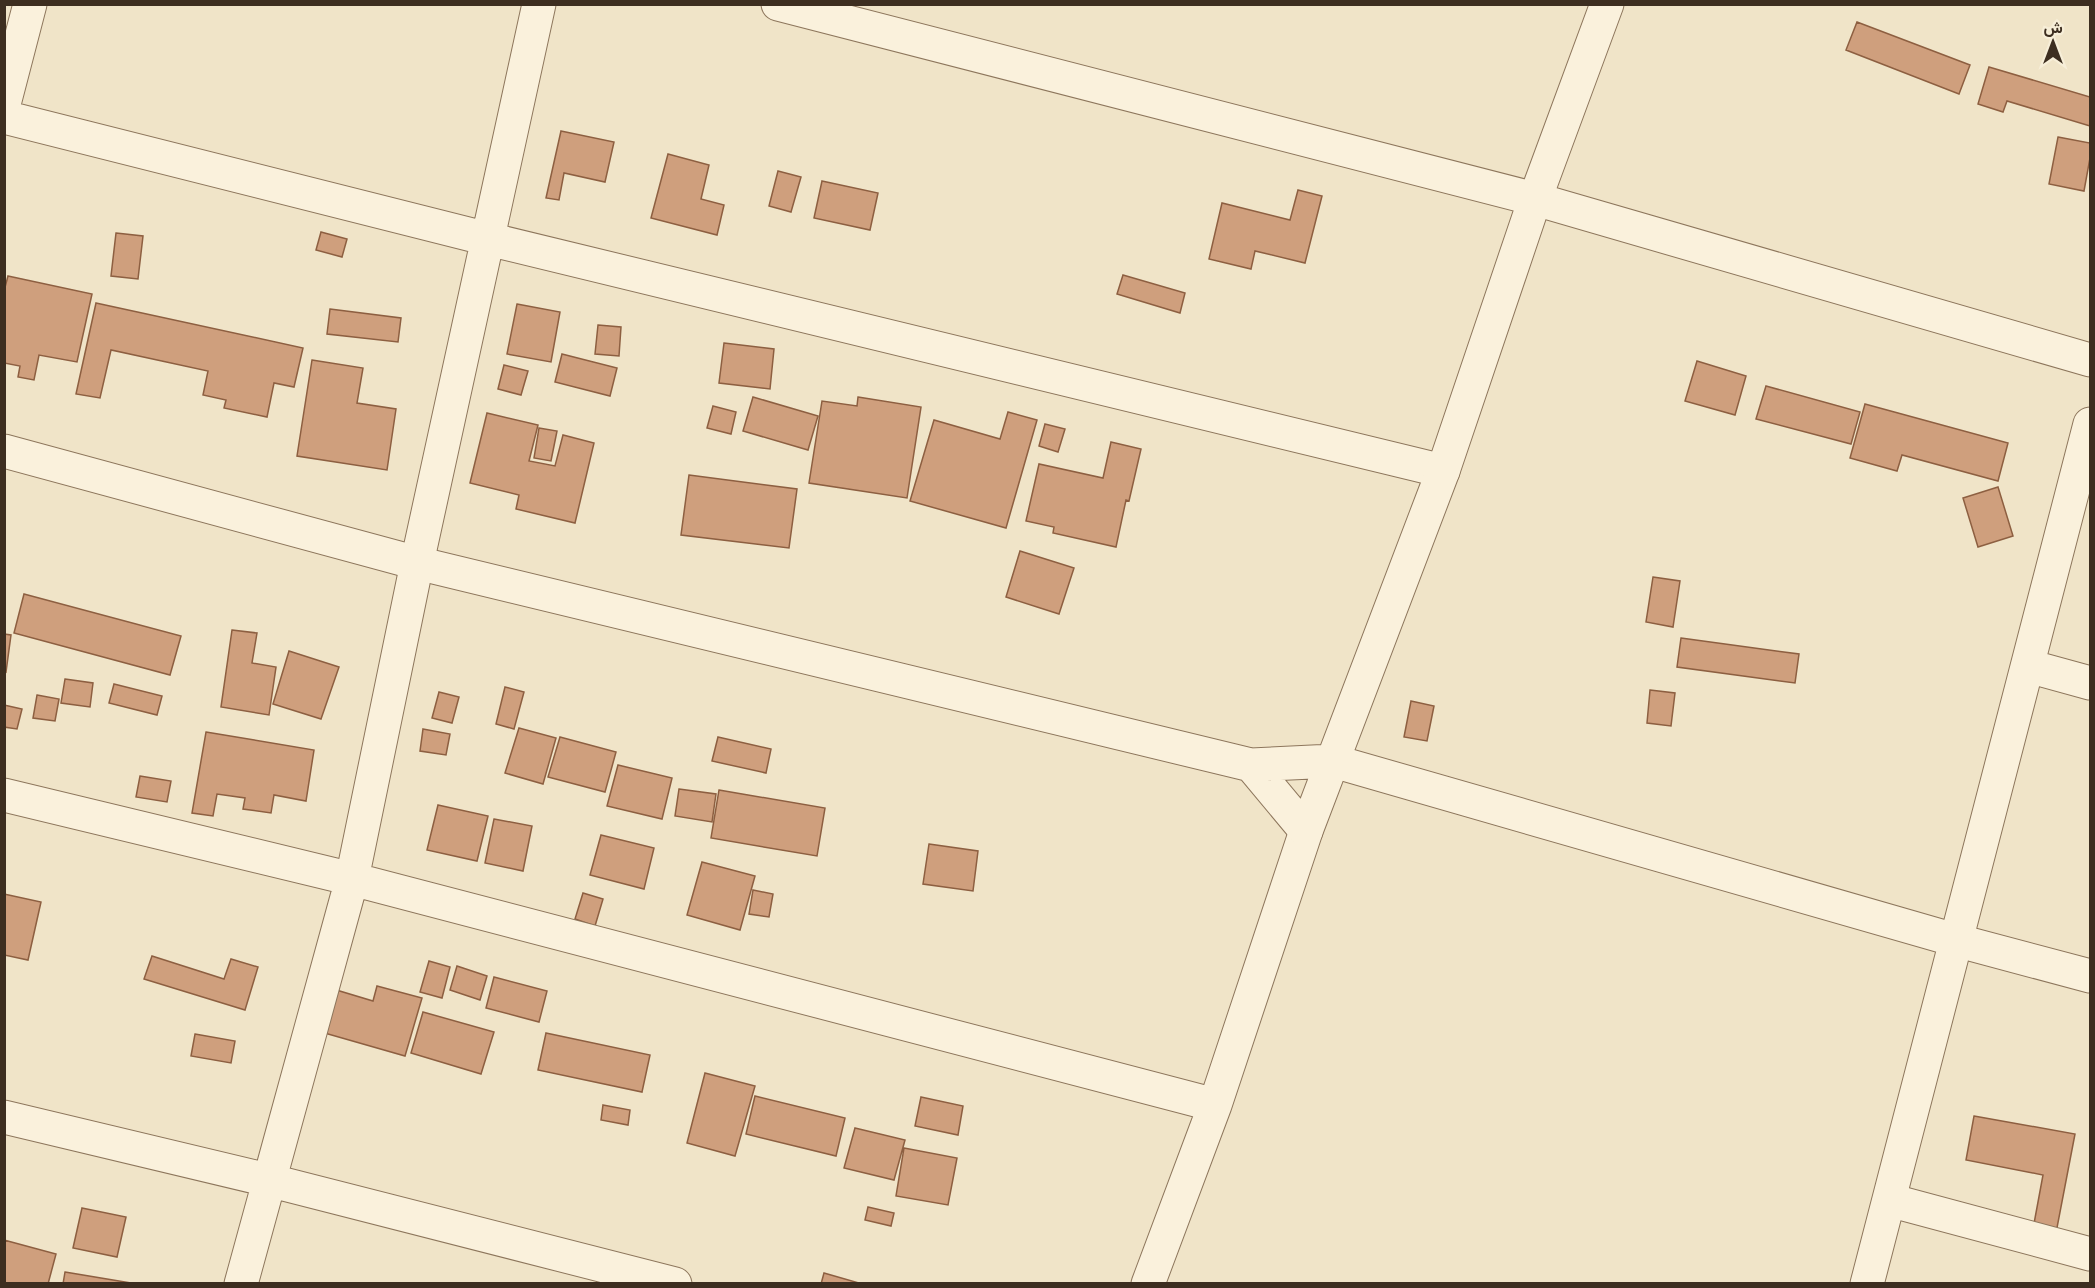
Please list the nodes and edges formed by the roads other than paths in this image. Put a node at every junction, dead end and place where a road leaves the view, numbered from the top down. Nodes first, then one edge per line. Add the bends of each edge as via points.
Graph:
1 (30, 4) edge
2 (539, 4) edge
3 (778, 4) edge
4 (1607, 4) edge
5 (4, 104) edge
6 (4, 117) edge
7 (1535, 199) junction
8 (488, 239) junction
9 (2091, 360) edge
10 (2091, 424) edge
11 (4, 451) edge
12 (1443, 471) junction
13 (417, 563) junction
14 (2028, 666) junction
15 (2091, 683) edge
16 (1333, 761) junction
17 (1251, 765) junction
18 (4, 795) edge
19 (1306, 831) junction
20 (352, 879) junction
21 (1955, 940) junction
22 (2091, 976) edge
23 (1215, 1106) junction
24 (4, 1117) edge
25 (268, 1180) junction
26 (1889, 1200) junction
27 (2091, 1254) edge
28 (241, 1284) edge
29 (675, 1284) edge
30 (1148, 1284) edge
31 (1867, 1284) edge

1 - 5 street
2 - 8 street
3 - 7 street
4 - 7 street
6 - 8 street
7 - 9 street
7 - 12 street
8 - 12 street
8 - 13 street
10 - 14 street
11 - 13 street
12 - 16 street
13 - 17 street
13 - 20 street
14 - 15 street
14 - 21 street
16 - 17 street
16 - 19 street
16 - 21 street
17 - 19 street
18 - 20 street
19 - 23 street
20 - 23 street
20 - 25 street
21 - 22 street
21 - 26 street
23 - 30 street
24 - 25 street
25 - 28 street
25 - 29 street
26 - 27 street
26 - 31 street

